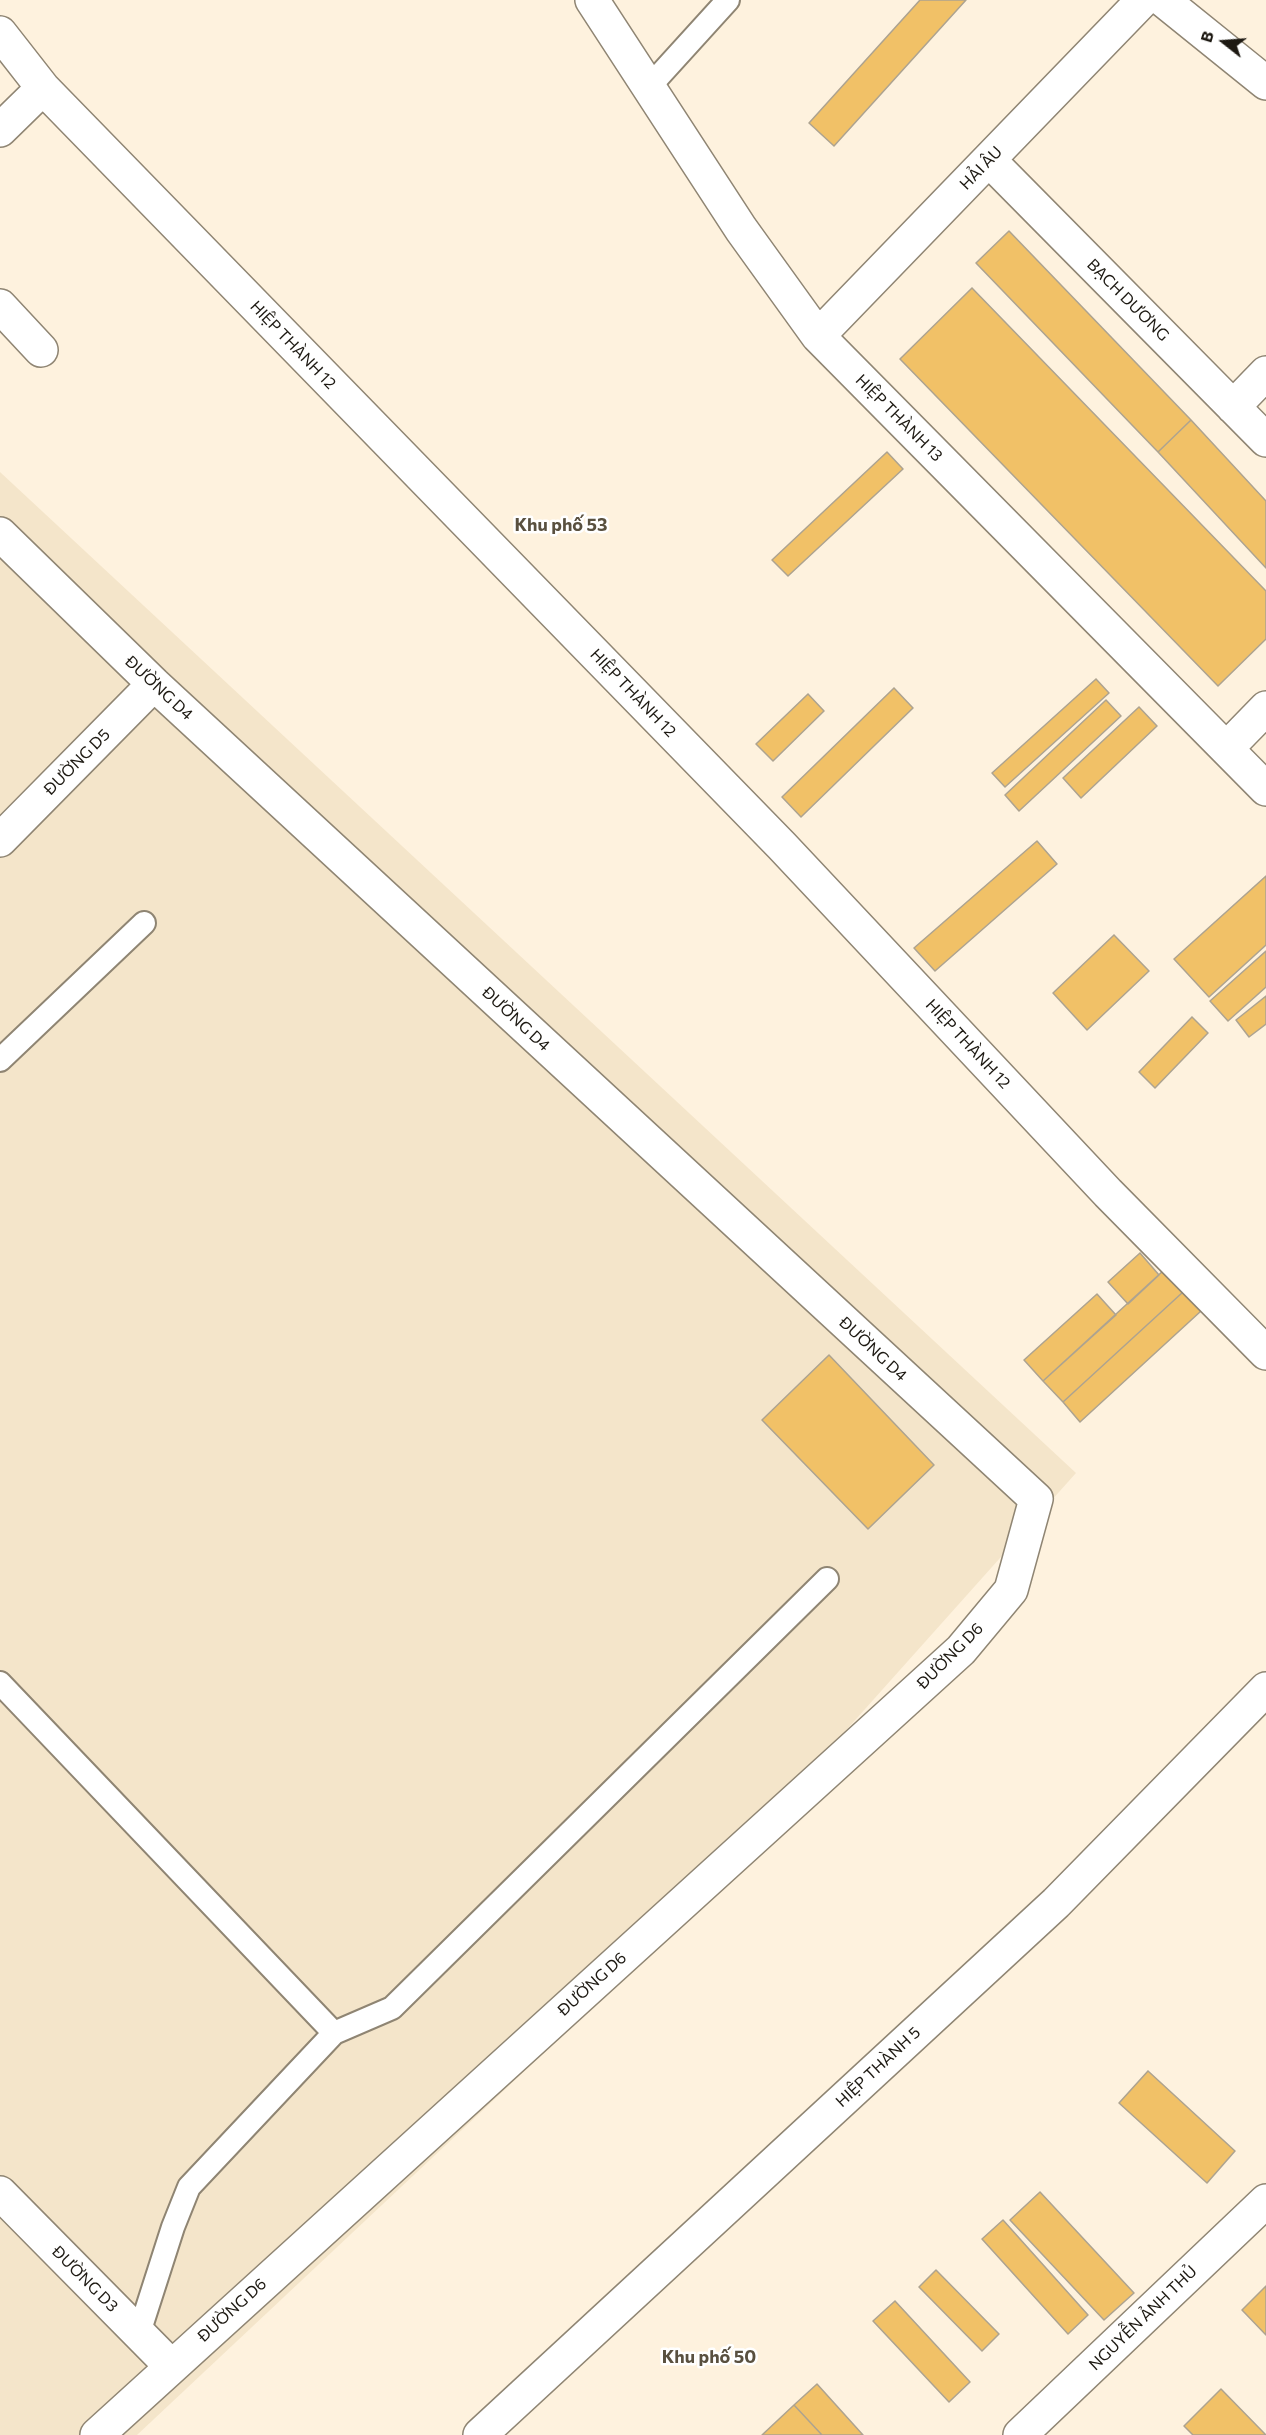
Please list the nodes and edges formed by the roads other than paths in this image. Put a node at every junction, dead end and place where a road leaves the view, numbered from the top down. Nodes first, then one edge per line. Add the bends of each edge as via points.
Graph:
1 (592, 0) edge
2 (728, 0) edge
3 (1143, 0) edge
4 (1163, 0) edge
5 (0, 33) edge
6 (1266, 83) edge
7 (649, 87) junction
8 (44, 88) junction
9 (0, 130) edge
10 (989, 160) junction
11 (0, 306) edge
12 (818, 336) junction
13 (41, 350) dead end
14 (1266, 373) edge
15 (1233, 407) junction
16 (1266, 440) edge
17 (0, 534) edge
18 (154, 684) junction
19 (1266, 708) edge
20 (1227, 748) junction
21 (1266, 789) edge
22 (0, 840) edge
23 (144, 923) dead end
24 (0, 1060) edge
25 (1266, 1353) edge
26 (1036, 1499) joint
27 (827, 1579) dead end
28 (0, 1683) edge
29 (1266, 1689) edge
30 (334, 2034) junction
31 (0, 2193) edge
32 (1266, 2201) edge
33 (139, 2333) junction
34 (171, 2366) junction
35 (97, 2435) edge
36 (480, 2435) edge
37 (1020, 2435) edge

1 - 7 street, HIỆP THÀNH 13
2 - 7 lane
3 - 10 street, HẢI ÂU
4 - 6 street
5 - 8 street, HIỆP THÀNH 12
7 - 12 street, HIỆP THÀNH 13 via 741,229
8 - 9 street
8 - 25 street, HIỆP THÀNH 12 via 782,846 1108,1193
10 - 12 street, HẢI ÂU
10 - 15 street, BẠCH DƯƠNG
11 - 13 street
12 - 20 street, HIỆP THÀNH 13
14 - 15 street
15 - 16 street, BẠCH DƯƠNG
17 - 18 street, ĐƯỜNG D4
18 - 22 street, ĐƯỜNG D5
18 - 26 street, ĐƯỜNG D4
19 - 20 street
20 - 21 street, HIỆP THÀNH 13
23 - 24 lane
26 - 34 street, ĐƯỜNG D6 via 1011,1590 961,1650
27 - 30 lane via 392,2008
28 - 30 lane
29 - 36 street, HIỆP THÀNH 5 via 1056,1903
30 - 33 lane via 189,2187
31 - 33 street, ĐƯỜNG D3
32 - 37 street, NGUYỄN ẢNH THỦ
33 - 34 street, ĐƯỜNG D3
34 - 35 street, ĐƯỜNG D6

